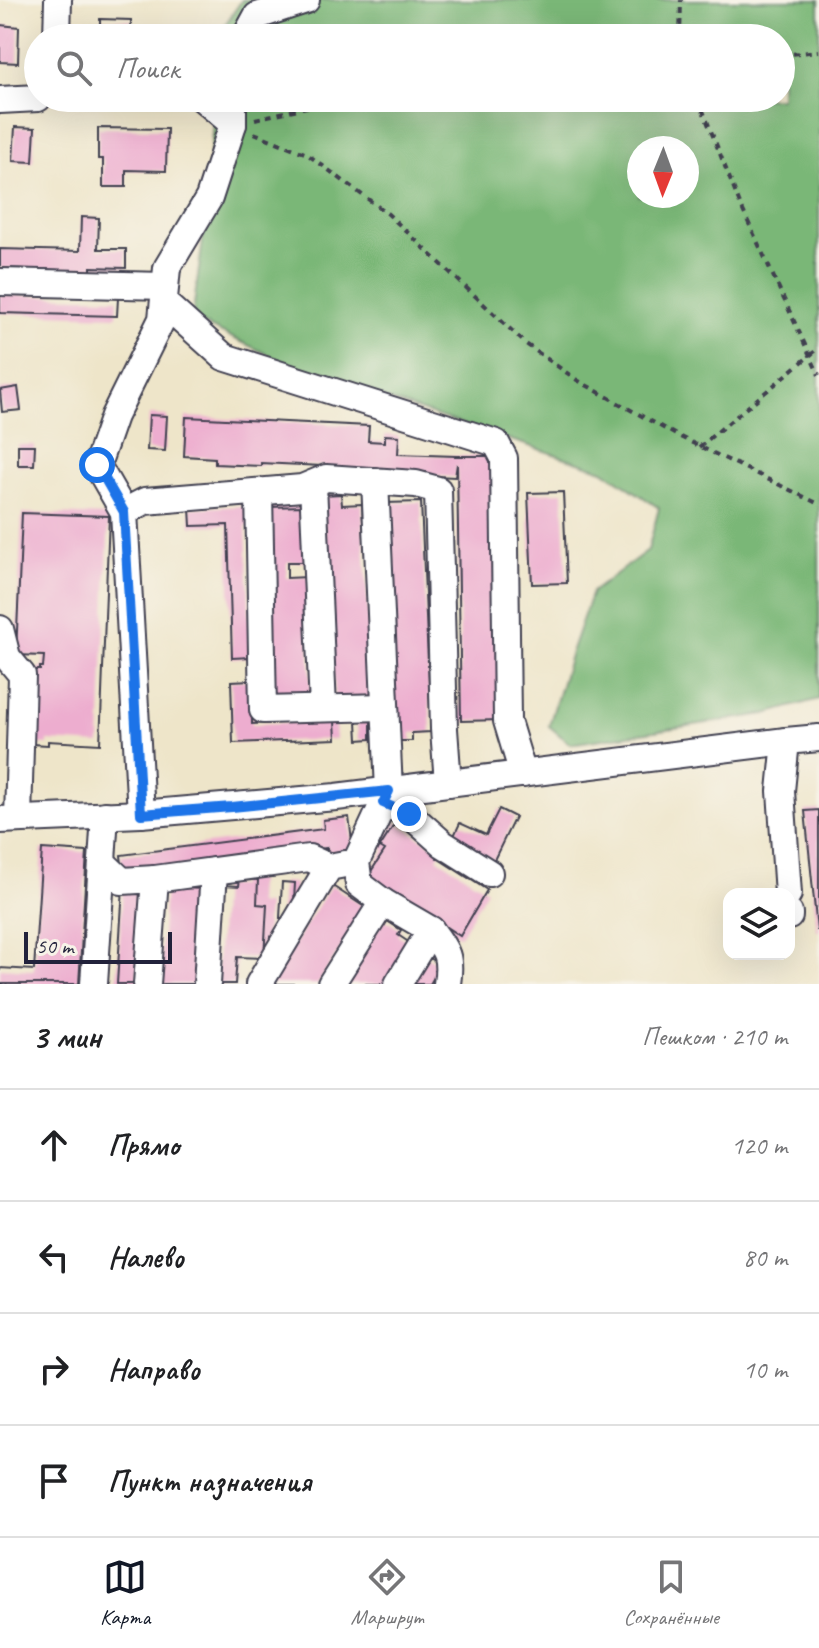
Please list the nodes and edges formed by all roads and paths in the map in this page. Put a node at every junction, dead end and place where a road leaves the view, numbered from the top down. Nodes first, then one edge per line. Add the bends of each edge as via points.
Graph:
1 (58, 0) edge
2 (306, 0) edge
3 (681, 0) edge
4 (57, 24) edge
5 (253, 24) edge
6 (680, 24) edge
7 (819, 51) edge
8 (795, 54) edge
9 (24, 99) edge
10 (0, 100) edge
11 (233, 112) edge
12 (235, 112) edge
13 (704, 112) edge
14 (0, 282) edge
15 (165, 294) junction
16 (819, 348) edge
17 (809, 356) junction
18 (819, 375) edge
19 (699, 447) junction
20 (375, 481) junction
21 (313, 484) junction
22 (259, 492) junction
23 (819, 504) edge
24 (124, 512) junction
25 (0, 629) edge
26 (385, 707) junction
27 (323, 708) junction
28 (819, 738) edge
29 (786, 741) junction
30 (523, 774) junction
31 (448, 783) junction
32 (386, 797) junction
33 (141, 814) junction
34 (105, 815) junction
35 (9, 819) edge
36 (102, 862) junction
37 (356, 862) junction
38 (329, 867) junction
39 (214, 871) junction
40 (489, 873) dead end
41 (155, 879) junction
42 (788, 888) edge
43 (383, 902) junction
44 (431, 930) junction
45 (94, 984) edge
46 (147, 984) edge
47 (207, 984) edge
48 (259, 984) edge
49 (331, 984) edge
50 (398, 984) edge
51 (447, 984) edge

1 - 4 street
2 - 5 street via 257,16
3 - 6 path
7 - 8 path
9 - 10 street
11 - 15 street via 209,198 167,268
12 - 19 path via 307,154 388,214 526,344 577,380
13 - 17 path
14 - 15 street
15 - 24 street via 162,319 114,416 97,465
15 - 30 street via 224,357 496,443 504,458 507,721
16 - 17 path
17 - 18 path
17 - 19 path
19 - 23 path
20 - 21 street via 326,478
20 - 26 street
20 - 31 street via 438,490
21 - 22 street
21 - 27 street
22 - 24 street via 145,501
22 - 27 street via 263,710
24 - 33 street
25 - 35 street via 7,657 22,675
26 - 27 street
26 - 32 street
28 - 29 street
29 - 30 street
29 - 42 street via 781,791
30 - 31 street
31 - 32 street
32 - 33 street
32 - 37 street
32 - 40 street
33 - 34 street
34 - 35 street
34 - 36 street
36 - 41 street via 122,881
36 - 45 street
37 - 38 street
37 - 43 street via 359,884
38 - 39 street via 309,858
38 - 48 street
39 - 41 street
39 - 47 street
41 - 46 street
43 - 44 street
43 - 49 street
44 - 50 street
44 - 51 street via 446,950

